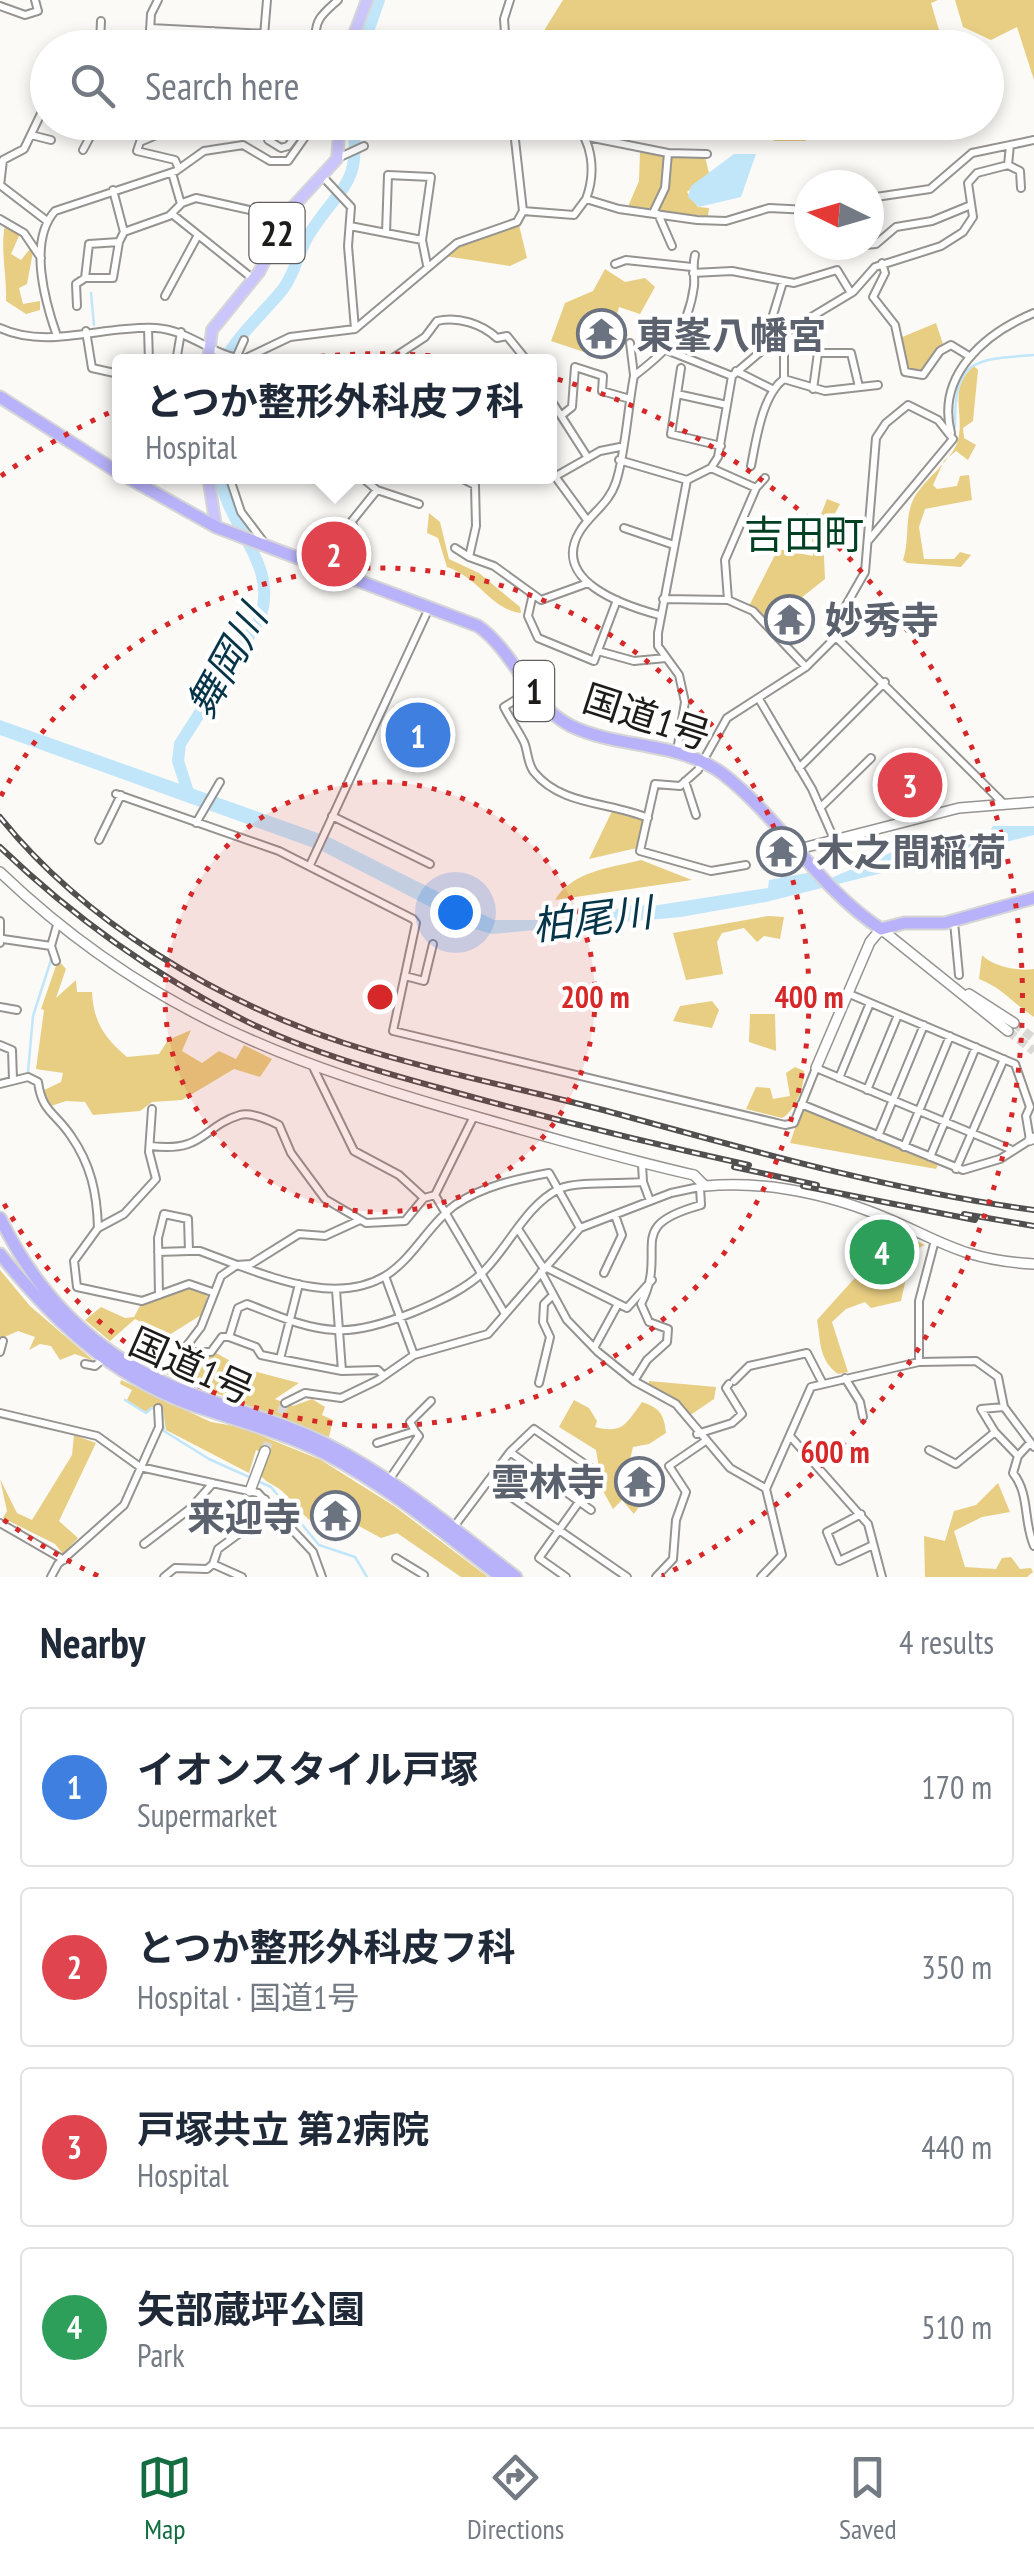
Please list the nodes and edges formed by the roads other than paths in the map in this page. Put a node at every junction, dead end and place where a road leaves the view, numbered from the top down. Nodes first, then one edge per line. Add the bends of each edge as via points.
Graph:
1 (34, 0) edge
2 (158, 0) edge
3 (267, 0) edge
4 (338, 0) edge
5 (366, 0) edge
6 (510, 0) edge
7 (0, 6) edge
8 (101, 21) dead end
9 (150, 28) joint
10 (101, 30) edge
11 (191, 30) edge
12 (266, 30) edge
13 (315, 30) edge
14 (355, 30) edge
15 (505, 30) edge
16 (30, 137) edge
17 (88, 140) edge
18 (145, 140) edge
19 (268, 140) edge
20 (292, 140) edge
21 (304, 140) edge
22 (338, 140) edge
23 (515, 140) edge
24 (588, 140) edge
25 (599, 140) edge
26 (1034, 140) edge
27 (1010, 144) junction
28 (362, 147) dead end
29 (83, 150) dead end
30 (668, 153) junction
31 (708, 154) dead end
32 (337, 158) junction
33 (1008, 164) junction
34 (175, 171) junction
35 (324, 178) junction
36 (0, 185) edge
37 (1021, 188) dead end
38 (114, 190) junction
39 (884, 196) edge
40 (586, 198) junction
41 (181, 204) junction
42 (971, 205) junction
43 (794, 209) edge
44 (523, 211) junction
45 (656, 213) junction
46 (172, 214) junction
47 (285, 218) junction
48 (0, 219) edge
49 (47, 221) junction
50 (350, 226) junction
51 (124, 232) junction
52 (386, 233) junction
53 (198, 235) junction
54 (884, 237) edge
55 (422, 240) junction
56 (119, 242) junction
57 (672, 246) dead end
58 (695, 254) dead end
59 (42, 258) junction
60 (882, 263) junction
61 (615, 264) dead end
62 (427, 265) junction
63 (693, 270) junction
64 (85, 278) junction
65 (254, 279) junction
66 (783, 282) junction
67 (851, 293) junction
68 (165, 296) dead end
69 (77, 306) dead end
70 (1034, 312) edge
71 (0, 328) edge
72 (148, 328) junction
73 (355, 329) junction
74 (86, 331) junction
75 (181, 332) junction
76 (57, 336) junction
77 (244, 340) dead end
78 (776, 340) junction
79 (630, 343) dead end
80 (209, 345) junction
81 (669, 350) junction
82 (149, 354) edge
83 (177, 354) edge
84 (208, 354) edge
85 (227, 354) edge
86 (237, 354) edge
87 (256, 354) edge
88 (399, 354) edge
89 (522, 354) edge
90 (969, 356) junction
91 (681, 368) dead end
92 (112, 372) edge
93 (734, 374) junction
94 (634, 376) junction
95 (784, 379) junction
96 (878, 384) dead end
97 (859, 387) junction
98 (812, 389) junction
99 (774, 390) junction
100 (677, 394) junction
101 (0, 397) edge
102 (630, 399) junction
103 (727, 405) junction
104 (557, 408) edge
105 (562, 415) junction
106 (953, 439) junction
107 (722, 446) junction
108 (620, 447) junction
109 (588, 458) junction
110 (620, 460) junction
111 (751, 466) dead end
112 (112, 468) edge
113 (711, 468) junction
114 (557, 475) edge
115 (557, 477) edge
116 (765, 478) dead end
117 (687, 480) junction
118 (140, 484) edge
119 (209, 484) edge
120 (232, 484) edge
121 (370, 484) edge
122 (473, 484) edge
123 (756, 488) junction
124 (378, 490) junction
125 (419, 504) dead end
126 (587, 520) junction
127 (216, 527) junction
128 (624, 528) dead end
129 (867, 542) junction
130 (671, 544) junction
131 (261, 545) junction
132 (455, 548) dead end
133 (470, 557) junction
134 (360, 579) junction
135 (588, 583) junction
136 (532, 598) junction
137 (663, 599) junction
138 (617, 600) junction
139 (728, 600) junction
140 (430, 605) junction
141 (659, 615) junction
142 (836, 637) junction
143 (598, 650) junction
144 (666, 658) junction
145 (806, 667) junction
146 (885, 682) junction
147 (533, 689) junction
148 (759, 699) junction
149 (676, 753) junction
150 (872, 758) dead end
151 (701, 761) junction
152 (799, 768) junction
153 (686, 781) junction
154 (220, 782) dead end
155 (1002, 802) junction
156 (1034, 802) edge
157 (820, 808) junction
158 (696, 815) dead end
159 (332, 816) junction
160 (648, 818) junction
161 (196, 823) junction
162 (99, 840) dead end
163 (835, 840) junction
164 (798, 853) junction
165 (312, 861) junction
166 (430, 864) dead end
167 (746, 865) dead end
168 (0, 872) edge
169 (1034, 898) edge
170 (0, 921) edge
171 (954, 921) junction
172 (57, 925) junction
173 (881, 929) junction
174 (1, 941) edge
175 (433, 944) dead end
176 (51, 946) junction
177 (56, 961) dead end
178 (959, 975) dead end
179 (405, 976) junction
180 (847, 993) junction
181 (870, 1003) junction
182 (0, 1007) edge
183 (18, 1010) dead end
184 (898, 1014) junction
185 (924, 1025) junction
186 (1011, 1027) tunnel mouth
187 (950, 1036) junction
188 (0, 1045) edge
189 (976, 1047) junction
190 (1004, 1059) junction
191 (314, 1068) junction
192 (816, 1068) junction
193 (838, 1078) junction
194 (13, 1080) junction
195 (0, 1084) edge
196 (867, 1090) junction
197 (893, 1100) junction
198 (801, 1104) junction
199 (152, 1109) dead end
200 (919, 1111) junction
201 (474, 1116) junction
202 (944, 1122) junction
203 (971, 1133) junction
204 (878, 1136) junction
205 (1032, 1139) edge
206 (150, 1146) junction
207 (904, 1146) junction
208 (1010, 1149) junction
209 (930, 1157) junction
210 (642, 1164) junction
211 (956, 1168) junction
212 (643, 1182) junction
213 (703, 1186) junction
214 (560, 1188) junction
215 (435, 1195) junction
216 (424, 1198) junction
217 (650, 1201) junction
218 (445, 1214) junction
219 (614, 1215) junction
220 (0, 1218) edge
221 (360, 1220) junction
222 (98, 1228) junction
223 (580, 1228) junction
224 (518, 1229) junction
225 (0, 1241) edge
226 (934, 1244) junction
227 (158, 1252) junction
228 (190, 1252) junction
229 (0, 1254) edge
230 (1034, 1264) edge
231 (237, 1265) junction
232 (543, 1269) junction
233 (604, 1273) dead end
234 (481, 1274) junction
235 (385, 1276) junction
236 (652, 1280) junction
237 (25, 1283) junction
238 (300, 1284) junction
239 (336, 1290) junction
240 (212, 1292) junction
241 (159, 1295) junction
242 (552, 1296) junction
243 (618, 1304) junction
244 (506, 1315) junction
245 (400, 1316) junction
246 (290, 1321) junction
247 (339, 1331) junction
248 (230, 1336) junction
249 (3, 1341) dead end
250 (594, 1348) junction
251 (0, 1352) edge
252 (182, 1352) junction
253 (756, 1354) dead end
254 (414, 1355) junction
255 (103, 1359) junction
256 (280, 1359) junction
257 (920, 1362) junction
258 (85, 1364) dead end
259 (749, 1366) junction
260 (168, 1369) dead end
261 (342, 1371) junction
262 (384, 1376) junction
263 (845, 1378) junction
264 (634, 1381) junction
265 (822, 1382) junction
266 (538, 1384) dead end
267 (431, 1402) dead end
268 (285, 1403) dead end
269 (1004, 1407) junction
270 (158, 1408) dead end
271 (0, 1414) edge
272 (863, 1418) dead end
273 (415, 1431) junction
274 (995, 1432) junction
275 (697, 1434) junction
276 (790, 1436) junction
277 (704, 1442) junction
278 (378, 1443) dead end
279 (1032, 1445) edge
280 (929, 1450) dead end
281 (265, 1451) tunnel mouth
282 (510, 1452) junction
283 (1018, 1456) junction
284 (140, 1467) junction
285 (488, 1481) junction
286 (389, 1482) junction
287 (213, 1483) junction
288 (766, 1489) junction
289 (250, 1491) junction
290 (264, 1499) junction
291 (580, 1502) junction
292 (591, 1510) dead end
293 (862, 1514) junction
294 (0, 1522) edge
295 (453, 1529) junction
296 (560, 1530) junction
297 (144, 1544) dead end
298 (874, 1545) junction
299 (1034, 1546) edge
300 (396, 1558) dead end
301 (64, 1560) junction
302 (213, 1564) junction
303 (882, 1575) edge
304 (425, 1576) edge
305 (51, 1577) edge
306 (164, 1577) edge
307 (242, 1577) edge
308 (322, 1577) edge
309 (501, 1577) edge
310 (516, 1577) edge
311 (566, 1577) edge
312 (627, 1577) edge
313 (656, 1577) edge
314 (761, 1577) edge
315 (873, 1577) edge

1 - 7 street via 38,11 24,15
2 - 9 street
3 - 12 street
4 - 13 street
5 - 14 main road
6 - 15 street
8 - 10 street
9 - 11 street
16 - 36 street via 24,149 3,160
17 - 29 street
18 - 34 street via 137,152 176,160
19 - 20 street via 281,148
21 - 34 street via 288,161 270,160 243,145 204,150
22 - 32 main road, 22
23 - 44 street
24 - 40 street
25 - 30 street
26 - 27 street
27 - 33 street
27 - 39 street via 966,156 930,189
28 - 32 street
30 - 31 street
30 - 45 street
32 - 35 main road, 22
33 - 37 street via 1020,170
33 - 42 street via 972,178 965,190
34 - 38 street
34 - 41 street
35 - 47 main road, 22
35 - 50 street via 351,206
36 - 49 street
38 - 49 street via 58,210
38 - 51 street
40 - 44 street via 574,215
40 - 45 street
41 - 46 street
41 - 47 street via 211,200
42 - 54 street via 896,227
42 - 60 street via 973,217 958,236
43 - 45 street via 769,208 726,221
44 - 62 street via 510,227 468,238
45 - 57 street
46 - 51 street
46 - 53 street
47 - 65 main road, 22
48 - 59 street via 24,232
49 - 59 street
50 - 52 street
50 - 73 street
51 - 56 street
52 - 55 street
52 - 55 street via 388,175 431,178
53 - 65 street
53 - 68 street
55 - 62 street
56 - 64 street via 89,244
56 - 64 street via 113,278
58 - 63 street
59 - 76 street via 43,292
60 - 67 street
60 - 90 street via 873,297 895,325 905,372 923,374 951,345
61 - 63 street
62 - 73 street
63 - 66 street
63 - 81 street via 689,306
64 - 69 street via 76,284
65 - 80 main road, 22 via 212,330
66 - 67 street via 837,270
66 - 78 street via 773,314
67 - 78 street
70 - 90 street
71 - 76 street via 24,338
72 - 74 street
72 - 75 street
72 - 82 street
73 - 87 street via 290,337
74 - 76 street
74 - 92 street via 92,368
75 - 80 street
75 - 83 street
77 - 86 street
78 - 93 street
78 - 95 street via 784,348
79 - 94 street
80 - 84 main road, 22
80 - 85 street
81 - 93 street
81 - 94 street
88 - 89 street via 437,321 454,318 497,338 508,336
90 - 106 street via 948,402
91 - 100 street
93 - 99 street
93 - 103 street
94 - 102 street
95 - 98 street
95 - 99 street
96 - 97 street
97 - 98 street
97 - 98 street via 851,353 818,353
99 - 111 street
100 - 103 street
100 - 107 street via 671,434
101 - 112 highway, 国道1号 / 1
102 - 105 street via 602,391 603,376 575,367 572,407
102 - 108 street
103 - 107 street
104 - 105 street
105 - 109 street
106 - 129 street
106 - 129 street via 938,420 908,405 886,423 873,450
107 - 113 street
108 - 109 street
108 - 110 street
109 - 114 street
110 - 117 street
110 - 126 street via 610,494
113 - 117 street
113 - 123 street
115 - 126 street
116 - 123 street
117 - 130 street
118 - 127 highway, 国道1号 / 1
119 - 127 main road
120 - 131 street
121 - 124 street
122 - 133 street
123 - 139 street via 725,560
124 - 125 street
124 - 134 street via 352,521
126 - 135 street via 571,561
127 - 131 highway, 国道1号 / 1
128 - 130 street
129 - 142 street via 866,572
130 - 137 street
131 - 134 highway, 国道1号 / 1
132 - 133 street
133 - 136 street via 494,566
134 - 140 highway, 国道1号 / 1
135 - 136 street
135 - 138 street
136 - 143 street via 528,616 538,638 586,660 594,661
137 - 139 street
137 - 141 street
138 - 141 street
138 - 143 street
139 - 145 street via 757,614
140 - 147 highway, 国道1号 / 1 via 494,637
140 - 159 street
141 - 144 street via 658,646
142 - 145 street
142 - 146 street
143 - 144 street via 634,662
144 - 149 street via 679,675 685,702
145 - 148 street
146 - 152 street
146 - 155 street
147 - 149 highway, 国道1号 / 1 via 569,725
147 - 160 street via 504,708 531,769 551,788 593,806 615,804
148 - 151 street via 728,718
148 - 152 street
149 - 151 highway, 国道1号 / 1
150 - 157 street
151 - 153 street
151 - 164 highway, 国道1号 / 1 via 735,785
152 - 157 street
153 - 158 street
153 - 160 street via 656,784
154 - 161 street
155 - 156 street
155 - 163 street
157 - 163 street
159 - 165 street
159 - 166 street
160 - 167 street via 640,851 712,871
161 - 162 street via 118,794
161 - 165 street
163 - 164 street
164 - 173 highway, 国道1号 / 1 via 832,891
165 - 179 street via 413,919
168 - 172 street
169 - 171 highway
170 - 174 street
171 - 173 highway
171 - 178 street
172 - 176 street
172 - 191 street via 175,1004
173 - 180 street
173 - 186 street
174 - 176 street
175 - 179 street via 424,981
176 - 177 street
179 - 198 street via 393,1031 785,1125 794,1123
180 - 181 street
180 - 192 street
181 - 184 street
181 - 193 street
182 - 183 street
184 - 185 street
184 - 196 street
185 - 187 street
185 - 197 street
187 - 189 street
187 - 200 street
188 - 194 street via 12,1050
189 - 190 street
189 - 202 street
190 - 203 street
190 - 205 street via 1015,1064 1030,1106
191 - 201 street
191 - 216 street via 354,1151 399,1175
192 - 193 street
192 - 198 street
193 - 196 street
194 - 195 street
194 - 222 street via 38,1082 39,1100 81,1152 93,1180
196 - 197 street
197 - 200 street
197 - 204 street
198 - 204 street
199 - 206 street
200 - 202 street
200 - 207 street
201 - 210 street
201 - 215 street
202 - 203 street
202 - 209 street
203 - 208 street
203 - 211 street
204 - 207 street
205 - 208 street
206 - 221 street via 189,1145 240,1115 270,1121 284,1131 291,1153 325,1199
206 - 222 street via 156,1179 124,1214
207 - 209 street
208 - 211 street via 1000,1158
209 - 211 street
210 - 212 street
210 - 213 street via 694,1175
212 - 214 street
212 - 217 street
213 - 217 street
213 - 226 street via 774,1186 864,1209
213 - 236 street via 702,1205 670,1214 654,1228
214 - 218 street via 549,1173 513,1180
214 - 223 street
214 - 224 street
215 - 216 street
215 - 218 street
216 - 221 street via 405,1221
217 - 219 street
218 - 234 street
218 - 235 street
219 - 223 street
219 - 233 street via 622,1235
220 - 286 highway, 国道1号 via 43,1290 100,1345 168,1384 317,1440
221 - 231 street via 325,1236 299,1234 261,1262
222 - 241 street via 74,1261 77,1288 142,1301
223 - 232 street
224 - 232 street
224 - 234 street
225 - 237 highway
226 - 230 street via 988,1261
226 - 257 street via 920,1290
227 - 228 street
227 - 228 street via 164,1214 188,1219
227 - 241 street
228 - 231 street
229 - 237 highway
231 - 238 street
231 - 240 street
232 - 242 street
232 - 243 street
232 - 244 street
234 - 244 street
234 - 245 street
235 - 239 street
235 - 245 street
236 - 243 street via 632,1307
236 - 264 street via 640,1304 650,1322 668,1329 667,1342
237 - 255 highway, 国道1号
238 - 239 street
238 - 246 street
239 - 247 street
240 - 241 street via 189,1284
240 - 252 street via 208,1313
242 - 250 street
242 - 266 street via 544,1304 550,1337
243 - 250 street
244 - 254 street via 483,1336
245 - 247 street
245 - 254 street
246 - 247 street
246 - 248 street via 247,1304 238,1308
246 - 256 street
247 - 261 street
248 - 252 street via 211,1352
248 - 256 street
249 - 251 street
250 - 264 street
252 - 260 street
253 - 259 street
254 - 262 street
255 - 258 street
255 - 309 highway, 国道1号 via 172,1397 325,1454 407,1505
256 - 261 street
257 - 263 street
257 - 269 street via 982,1364 998,1376
259 - 265 street via 807,1353
259 - 275 street via 726,1388 742,1414 732,1424
261 - 262 street via 378,1370
262 - 268 street via 340,1398 305,1392
263 - 265 street
263 - 272 street
264 - 275 street via 676,1404
265 - 276 street via 811,1387
267 - 273 street via 410,1422
269 - 274 street via 981,1409
269 - 279 street
270 - 284 street via 159,1427
271 - 284 street via 97,1436
273 - 278 street
273 - 286 street via 419,1436
274 - 280 street via 956,1464
274 - 283 street
275 - 277 street
276 - 288 street
276 - 293 street
277 - 288 street via 732,1470
277 - 313 street via 669,1466 686,1492 674,1559
279 - 283 street
281 - 289 street
282 - 285 street
282 - 291 street
282 - 291 street via 534,1429 592,1469 594,1482
283 - 299 street via 1012,1473 1023,1486
284 - 287 street
284 - 301 street via 124,1505
285 - 295 street
285 - 296 street
286 - 295 highway, 国道1号
287 - 289 street
287 - 297 street
288 - 314 street via 782,1555
289 - 290 street
290 - 302 street via 248,1527 218,1549
290 - 308 street via 313,1552
291 - 292 street
291 - 296 street
293 - 298 street
293 - 298 street via 826,1532 839,1561
294 - 301 street
295 - 310 highway, 国道1号
296 - 311 street via 538,1558
296 - 312 street
298 - 303 street
300 - 304 street
301 - 305 street
302 - 306 street via 175,1568
302 - 307 street
303 - 315 street

